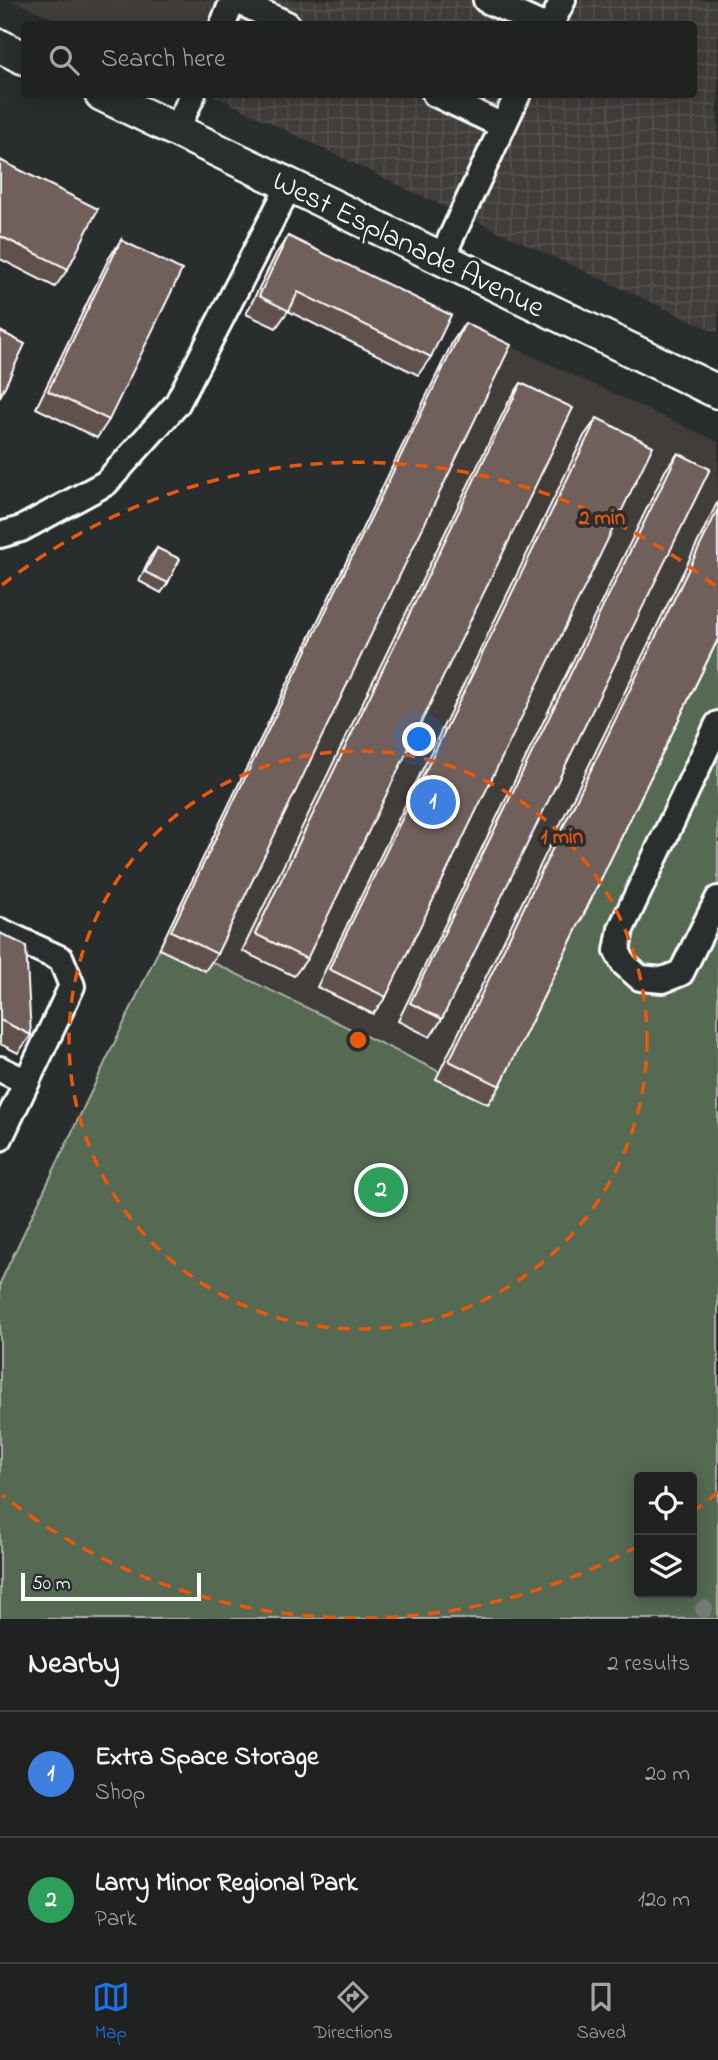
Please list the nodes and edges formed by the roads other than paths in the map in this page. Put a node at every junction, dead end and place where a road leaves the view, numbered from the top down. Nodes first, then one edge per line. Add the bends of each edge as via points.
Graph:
1 (234, 0) edge
2 (486, 0) edge
3 (563, 0) edge
4 (224, 21) edge
5 (280, 21) edge
6 (532, 21) edge
7 (552, 21) edge
8 (0, 46) edge
9 (21, 56) edge
10 (109, 98) edge
11 (191, 98) edge
12 (444, 98) edge
13 (516, 98) edge
14 (503, 126) junction
15 (176, 131) junction
16 (289, 186) junction
17 (441, 259) junction
18 (718, 392) edge
19 (0, 535) edge
20 (718, 724) edge
21 (718, 899) edge
22 (0, 931) edge
23 (0, 1069) edge
24 (27, 1082) junction
25 (0, 1138) edge

1 - 4 street
1 - 5 street
2 - 6 street
3 - 7 street
8 - 9 main road
10 - 15 main road, West Esplanade Avenue
11 - 15 street
12 - 14 street
13 - 14 street
14 - 17 street
15 - 16 main road, West Esplanade Avenue
16 - 17 main road, West Esplanade Avenue
16 - 19 street via 177,404 106,483
17 - 18 main road, West Esplanade Avenue
20 - 21 street via 621,929 617,951 624,964 640,978 663,981 681,973
22 - 24 street via 61,960 72,986
23 - 24 street
24 - 25 street

